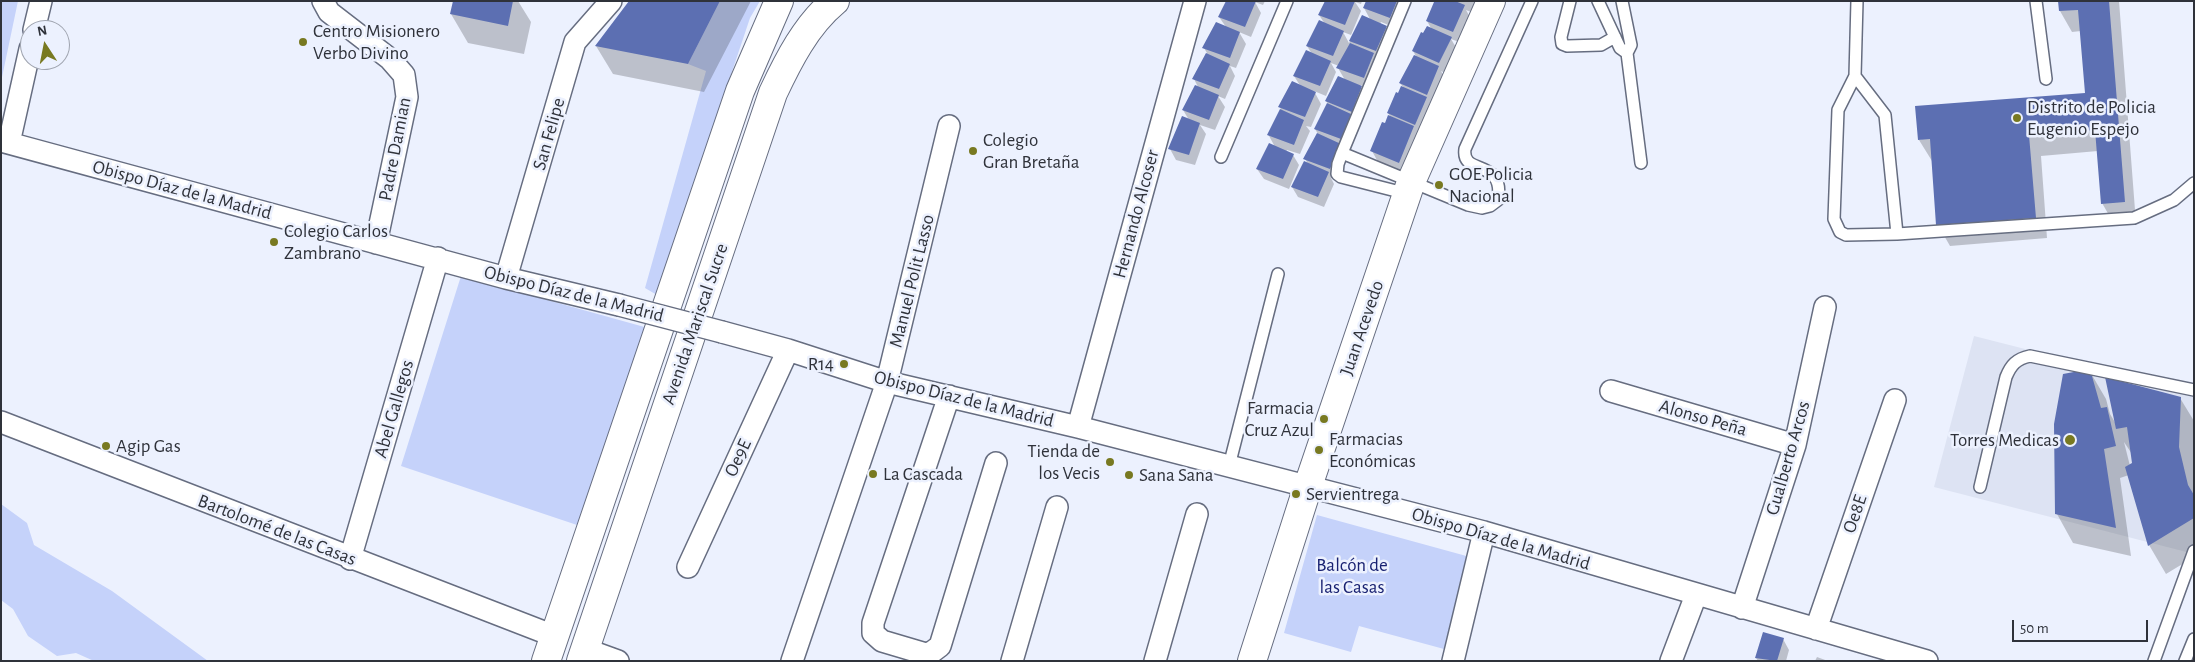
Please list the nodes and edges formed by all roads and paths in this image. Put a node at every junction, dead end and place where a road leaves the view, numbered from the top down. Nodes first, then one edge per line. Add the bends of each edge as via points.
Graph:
1 (41, 1) edge
2 (323, 1) edge
3 (611, 1) edge
4 (779, 1) edge
5 (835, 1) edge
6 (1195, 1) edge
7 (1286, 1) edge
8 (1405, 1) edge
9 (1491, 1) edge
10 (1532, 1) edge
11 (1570, 1) edge
12 (1598, 1) edge
13 (1622, 1) edge
14 (1857, 1) edge
15 (2036, 1) edge
16 (36, 20) edge
17 (1615, 37) junction
18 (1627, 53) junction
19 (24, 70) edge
20 (1855, 76) junction
21 (2046, 79) dead end
22 (949, 126) dead end
23 (5, 142) edge
24 (1342, 153) junction
25 (1221, 157) dead end
26 (1641, 163) dead end
27 (2194, 183) edge
28 (1410, 188) junction
29 (1897, 234) junction
30 (376, 243) junction
31 (438, 258) junction
32 (1278, 274) dead end
33 (506, 278) junction
34 (1825, 307) dead end
35 (788, 350) junction
36 (887, 382) junction
37 (2194, 390) edge
38 (1611, 391) dead end
39 (949, 396) junction
40 (1895, 400) dead end
41 (1, 422) edge
42 (1078, 427) junction
43 (1795, 445) junction
44 (996, 463) dead end
45 (1229, 466) junction
46 (1308, 486) junction
47 (1980, 487) dead end
48 (1056, 507) dead end
49 (1197, 514) dead end
50 (1484, 532) junction
51 (2194, 552) edge
52 (350, 559) junction
53 (688, 567) dead end
54 (1696, 596) junction
55 (1742, 608) junction
56 (1816, 629) junction
57 (2194, 639) edge
58 (550, 649) edge
59 (1879, 654) edge
60 (583, 655) edge
61 (618, 661) edge
62 (792, 661) edge
63 (1012, 661) edge
64 (1155, 661) edge
65 (1252, 661) edge
66 (1453, 661) edge
67 (1671, 661) edge
68 (1927, 661) edge
69 (2154, 661) edge
70 (2184, 661) edge

1 - 16 street
2 - 30 street, Padre Damian via 329,12 390,59 404,75 407,96
3 - 33 street, San Felipe via 575,42
4 - 58 main road, Avenida Mariscal Sucre via 740,91
5 - 60 main road, Avenida Mariscal Sucre via 807,32 772,93
6 - 42 street, Hernando Alcoser
7 - 25 lane
8 - 24 lane
9 - 28 main road, Juan Acevedo
10 - 28 lane via 1465,149 1464,156 1468,162 1497,178 1500,188 1498,200 1482,208
11 - 17 lane via 1562,44 1600,45
12 - 17 lane
13 - 18 lane via 1631,45
14 - 20 lane
15 - 21 lane
17 - 18 lane via 1620,48
18 - 26 lane
19 - 23 street
20 - 29 lane via 1885,115
20 - 29 lane via 1838,110 1834,219 1840,232 1846,235
22 - 36 street, Manuel Polit Lasso
23 - 30 street, Obispo Díaz de la Madrid
24 - 28 lane
24 - 28 lane via 1336,170 1341,177
27 - 29 lane via 2174,200 2134,218
28 - 46 main road, Juan Acevedo
30 - 31 street, Obispo Díaz de la Madrid
31 - 33 street, Obispo Díaz de la Madrid
31 - 52 street, Abel Gallegos
32 - 45 lane
33 - 35 street, Obispo Díaz de la Madrid, bridge
34 - 43 street, Gualberto Arcos
35 - 36 street, Obispo Díaz de la Madrid
35 - 53 street, Oe9E
36 - 39 street, Obispo Díaz de la Madrid
36 - 62 street, Manuel Polit Lasso
37 - 47 lane via 2030,356 2022,358 2010,366 2006,377
38 - 43 street, Alonso Peña
39 - 42 street, Obispo Díaz de la Madrid
39 - 44 street via 873,623 877,638 920,653 932,652 940,646
40 - 56 street, Oe8E
41 - 52 street, Bartolomé de las Casas
42 - 45 street, Obispo Díaz de la Madrid
43 - 55 street, Gualberto Arcos
45 - 46 street, Obispo Díaz de la Madrid
46 - 50 street, Obispo Díaz de la Madrid
46 - 65 main road, Juan Acevedo
48 - 63 street
49 - 64 street
50 - 54 street, Obispo Díaz de la Madrid
50 - 66 street
51 - 69 lane
52 - 58 street, Bartolomé de las Casas
54 - 55 street, Obispo Díaz de la Madrid
54 - 67 street
55 - 56 street, Obispo Díaz de la Madrid
56 - 59 street, Obispo Díaz de la Madrid
57 - 70 lane
59 - 68 street, Obispo Díaz de la Madrid
60 - 61 street

